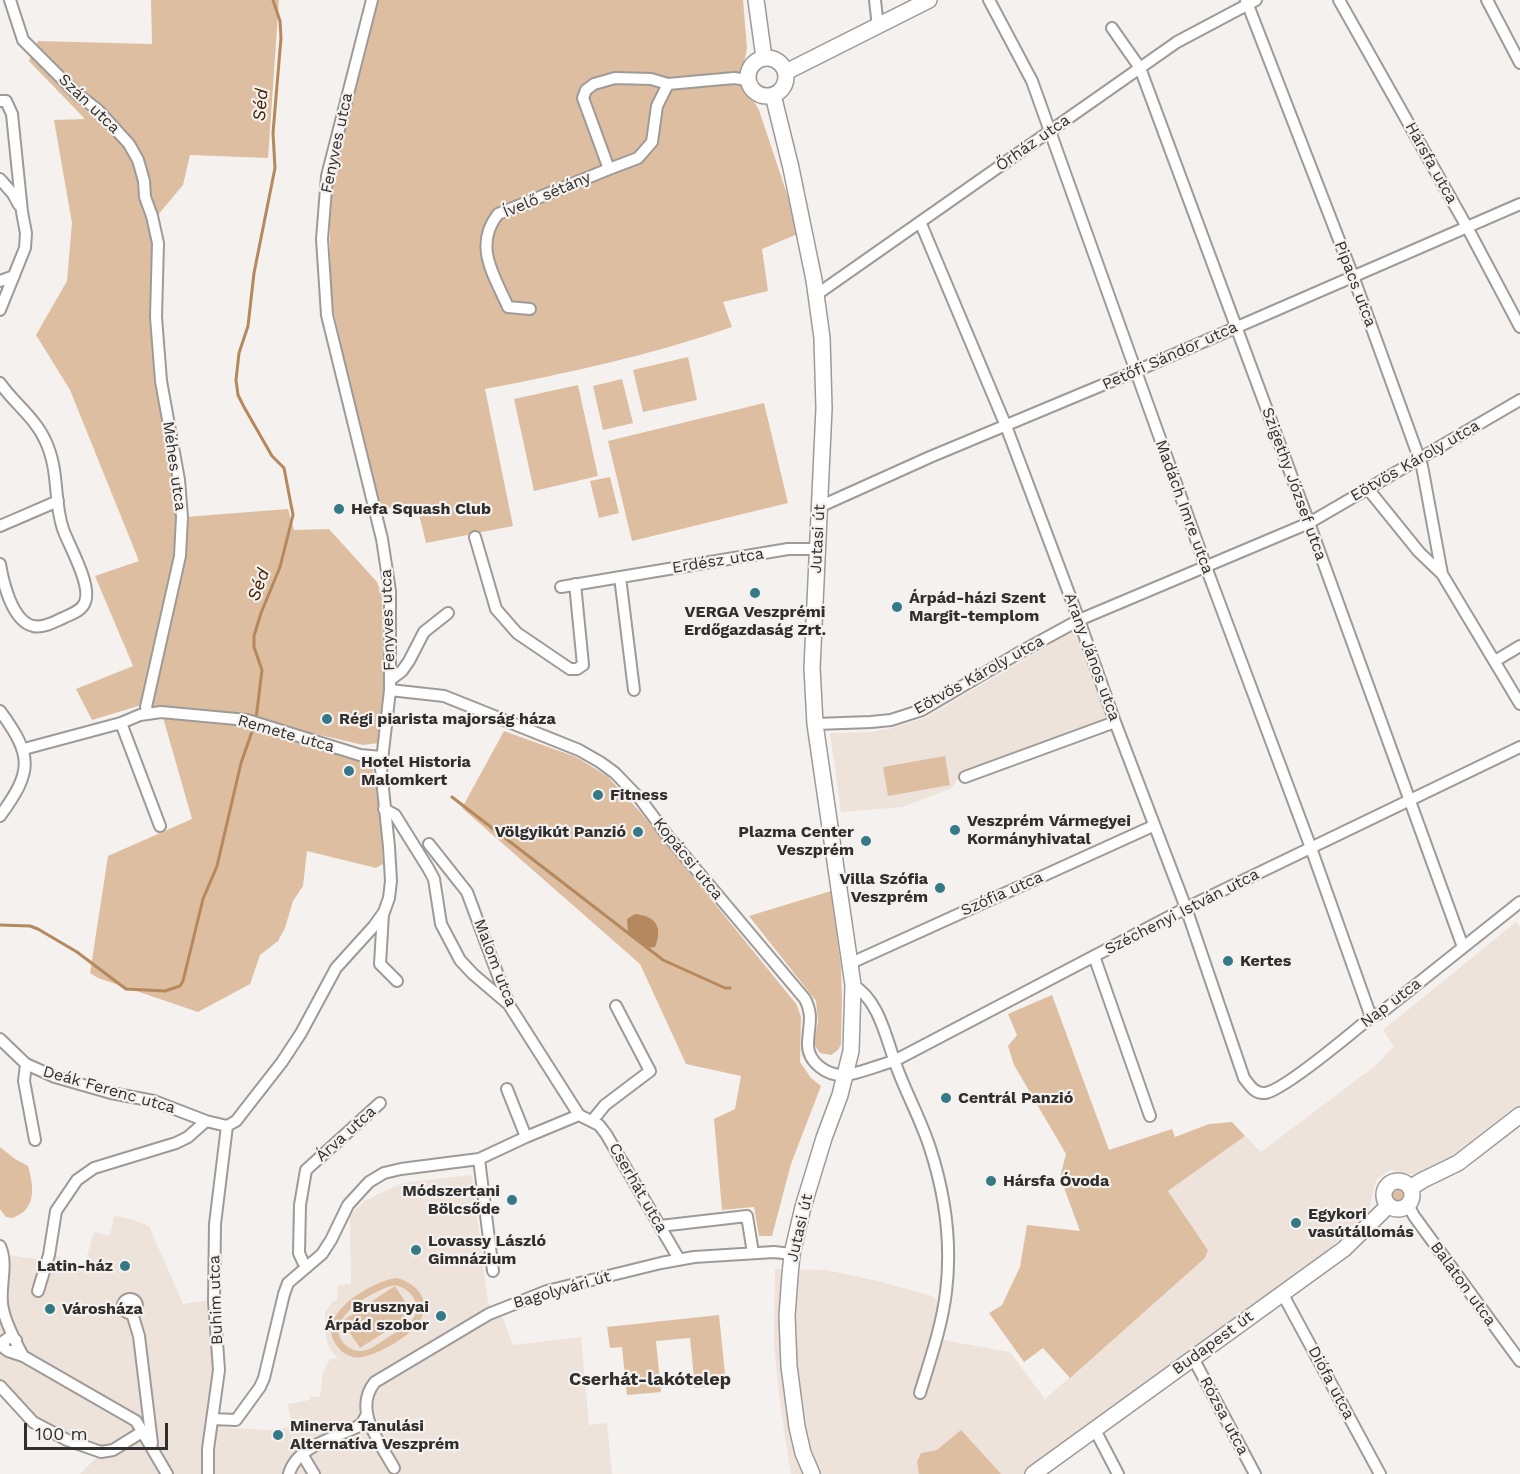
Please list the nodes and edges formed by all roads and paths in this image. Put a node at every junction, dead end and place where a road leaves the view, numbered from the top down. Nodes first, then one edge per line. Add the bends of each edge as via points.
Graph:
1 (10, 0) edge
2 (372, 0) edge
3 (756, 0) edge
4 (875, 0) edge
5 (929, 0) edge
6 (989, 0) edge
7 (1339, 0) edge
8 (1487, 0) edge
9 (1250, 1) edge
10 (878, 27) junction
11 (1112, 28) dead end
12 (764, 58) junction
13 (1520, 63) edge
14 (1140, 68) junction
15 (786, 72) junction
16 (748, 80) junction
17 (668, 84) junction
18 (773, 95) junction
19 (0, 101) edge
20 (1050, 131) junction
21 (609, 169) junction
22 (0, 179) edge
23 (1520, 204) edge
24 (22, 212) junction
25 (152, 216) joint
26 (921, 224) junction
27 (1467, 227) junction
28 (14, 276) junction
29 (1353, 276) junction
30 (0, 281) edge
31 (816, 295) junction
32 (530, 309) dead end
33 (0, 310) edge
34 (1236, 327) junction
35 (1520, 327) edge
36 (1136, 371) junction
37 (0, 383) edge
38 (1520, 400) edge
39 (1006, 426) junction
40 (1419, 459) junction
41 (1368, 489) junction
42 (58, 501) junction
43 (819, 507) junction
44 (1309, 523) junction
45 (0, 526) edge
46 (476, 537) dead end
47 (817, 549) junction
48 (0, 564) edge
49 (1206, 567) junction
50 (1442, 574) junction
51 (620, 577) junction
52 (575, 584) junction
53 (561, 587) dead end
54 (448, 613) dead end
55 (1079, 620) junction
56 (1520, 646) edge
57 (1495, 661) junction
58 (390, 685) junction
59 (634, 690) dead end
60 (1520, 704) edge
61 (0, 711) edge
62 (148, 713) junction
63 (1115, 722) junction
64 (121, 723) junction
65 (815, 724) junction
66 (1520, 747) edge
67 (24, 749) junction
68 (381, 757) junction
69 (965, 777) dead end
70 (1409, 800) junction
71 (384, 809) junction
72 (0, 816) edge
73 (160, 826) dead end
74 (1153, 826) junction
75 (429, 844) dead end
76 (1311, 848) junction
77 (1520, 902) edge
78 (1186, 909) junction
79 (383, 914) junction
80 (1463, 947) junction
81 (1094, 956) junction
82 (851, 963) junction
83 (397, 981) dead end
84 (853, 985) junction
85 (509, 1005) junction
86 (616, 1006) dead end
87 (1371, 1017) junction
88 (0, 1039) edge
89 (894, 1061) junction
90 (26, 1064) junction
91 (845, 1075) junction
92 (507, 1089) dead end
93 (1256, 1092) joint
94 (380, 1103) dead end
95 (579, 1115) junction
96 (1520, 1115) edge
97 (1150, 1116) dead end
98 (206, 1121) junction
99 (592, 1121) junction
100 (227, 1126) junction
101 (526, 1137) junction
102 (35, 1140) dead end
103 (479, 1159) junction
104 (1410, 1188) junction
105 (1388, 1206) junction
106 (1408, 1206) junction
107 (660, 1226) junction
108 (0, 1246) edge
109 (753, 1253) junction
110 (792, 1254) junction
111 (679, 1259) junction
112 (305, 1269) junction
113 (493, 1271) dead end
114 (38, 1291) dead end
115 (1282, 1293) junction
116 (132, 1313) dead end
117 (17, 1342) junction
118 (1516, 1349) edge
119 (23, 1356) junction
120 (1193, 1358) junction
121 (1520, 1361) edge
122 (0, 1386) edge
123 (920, 1393) dead end
124 (366, 1416) junction
125 (212, 1419) junction
126 (1094, 1428) junction
127 (142, 1432) junction
128 (154, 1452) junction
129 (302, 1454) junction
130 (394, 1468) dead end
131 (167, 1474) edge
132 (208, 1474) edge
133 (289, 1474) edge
134 (314, 1474) edge
135 (812, 1474) edge
136 (1033, 1474) edge
137 (1118, 1474) edge
138 (1255, 1474) edge
139 (1380, 1474) edge

1 - 25 street, Szán utca via 23,40 129,144 138,160
2 - 58 street, Fenyves utca via 327,176 322,251 327,315 390,591
3 - 12 street
4 - 10 street
5 - 10 street
6 - 20 street, Madách Imre utca via 1032,81
7 - 27 street, Hársfa utca
8 - 13 street
9 - 14 street, Őrház utca via 1183,38
9 - 29 street, Pipacs utca
10 - 15 street
11 - 14 street, Szigethy József utca
12 - 15 street via 775,59
12 - 16 street via 752,66
14 - 20 street, Őrház utca
14 - 34 street, Szigethy József utca
15 - 18 street via 782,89
16 - 17 street, Ívelő sétány
16 - 18 street via 757,93
17 - 21 street, Ívelő sétány via 657,106 652,142 638,158
17 - 21 street, Ívelő sétány via 651,78 615,78 586,90 583,98
18 - 31 street, Jutasi út
19 - 24 street via 6,101 12,114
20 - 26 street, Őrház utca
20 - 36 street, Madách Imre utca
21 - 32 street, Ívelő sétány via 514,206 498,214 489,225 486,254 508,307
22 - 24 street via 14,194
23 - 27 street, Petőfi Sándor utca
24 - 28 street via 25,248
25 - 62 street, Méhes utca via 158,243 156,317 161,381 182,517 180,556 146,707
26 - 31 street, Őrház utca
26 - 39 street, Arany János utca
27 - 29 street, Petőfi Sándor utca
27 - 35 street, Hársfa utca
28 - 30 street
28 - 33 street
29 - 34 street, Petőfi Sándor utca
29 - 40 street, Pipacs utca
31 - 43 street, Jutasi út via 825,386
34 - 36 street, Petőfi Sándor utca
34 - 44 street, Szigethy József utca
36 - 39 street, Petőfi Sándor utca
36 - 49 street, Madách Imre utca
37 - 42 street via 44,437 52,457
38 - 40 street, Eötvös Károly utca
39 - 43 street, Petőfi Sándor utca
39 - 55 street, Arany János utca
40 - 41 street, Eötvös Károly utca
40 - 50 street, Pipacs utca
41 - 44 street, Eötvös Károly utca
41 - 50 street, Pipacs utca
42 - 45 street
42 - 48 street via 62,527 87,592 78,611 40,626 30,625 13,606
43 - 47 street, Jutasi út
44 - 49 street, Eötvös Károly utca
44 - 70 street, Szigethy József utca
46 - 52 street via 496,609 517,633 570,669 583,665
47 - 51 street, Erdész utca via 788,549
47 - 65 street, Jutasi út via 812,668
49 - 55 street, Eötvös Károly utca
49 - 76 street, Madách Imre utca
50 - 57 street, Pipacs utca
51 - 52 street, Erdész utca
51 - 59 street
52 - 53 street, Erdész utca
54 - 58 street via 424,632 409,661
55 - 63 street, Arany János utca
55 - 65 street, Eötvös Károly utca via 922,710 891,720
56 - 57 street
57 - 60 street, Pipacs utca
58 - 68 street, Fenyves utca
58 - 91 street, Kopácsi utca via 461,702 579,750 615,773 805,999 810,1009 808,1046 813,1062
61 - 67 street
62 - 64 street, Remete utca
62 - 68 street, Remete utca via 247,720 360,755
63 - 69 street
63 - 74 street, Arany János utca
64 - 67 street, Remete utca
64 - 73 street
65 - 82 street, Jutasi út
66 - 70 street, Széchenyi István utca
67 - 72 street via 22,783
68 - 71 street, Fenyves utca
70 - 76 street, Széchenyi István utca
70 - 80 street, Szigethy József utca
71 - 79 street, Fenyves utca via 391,881
71 - 85 street via 395,815 434,879 441,924 460,960
74 - 78 street, Arany János utca
74 - 82 street, Szófia utca
75 - 85 street, Malom utca via 467,892
76 - 78 street, Széchenyi István utca
76 - 87 street, Madách Imre utca
77 - 80 street, Nap utca
78 - 81 street, Széchenyi István utca
78 - 93 street, Arany János utca via 1244,1078
79 - 83 street via 380,964
79 - 100 street, Fenyves utca via 336,968 282,1062 243,1112
80 - 87 street, Nap utca
81 - 89 street, Széchenyi István utca
81 - 97 street
82 - 84 street, Jutasi út
84 - 89 street via 872,1002
84 - 91 street, Jutasi út via 851,1051
85 - 95 street, Malom utca
86 - 99 street via 650,1071 605,1105
87 - 93 street, Nap utca via 1290,1081 1266,1093
88 - 90 street, Deák Ferenc utca
89 - 91 street, Széchenyi István utca
89 - 123 street via 934,1164 948,1237 946,1293
90 - 98 street, Deák Ferenc utca via 77,1084 154,1101
90 - 102 street via 24,1081
91 - 110 street, Jutasi út
92 - 101 street
94 - 112 street, Árva utca via 306,1170 300,1205 299,1253
95 - 99 street
95 - 101 street
96 - 104 street via 1458,1164
98 - 100 street, Deák Ferenc utca
98 - 114 street via 176,1143 94,1168 77,1180 56,1211
99 - 107 street, Cserhát utca via 606,1134
100 - 125 street, Buhim utca via 214,1250 219,1370
101 - 103 street
103 - 112 street via 401,1169 369,1182 348,1205 322,1254
103 - 113 street
104 - 105 street via 1403,1182 1388,1185 1384,1195
104 - 106 street
105 - 106 street via 1396,1210
105 - 115 street, Budapest út via 1344,1249
106 - 118 street, Balaton utca
107 - 109 street via 747,1216
107 - 111 street, Cserhát utca
108 - 117 street via 3,1312
109 - 110 street, Bagolyvári út
109 - 111 street, Bagolyvári út
110 - 135 street, Jutasi út via 787,1316 789,1366 797,1427
111 - 124 street, Bagolyvári út via 546,1291 489,1314 375,1382 367,1396
112 - 125 street via 286,1288 260,1387 236,1420
115 - 120 street, Budapest út
115 - 139 street, Diófa utca
116 - 128 street via 139,1336
117 - 119 street
117 - 119 street via 10,1337 3,1346
118 - 121 street, Balaton utca
119 - 127 street via 127,1414
120 - 126 street, Budapest út
120 - 138 street, Rózsa utca
122 - 127 street via 33,1422 101,1452 113,1450
124 - 129 street via 357,1427
124 - 130 street
125 - 132 street, Buhim utca
126 - 136 street, Budapest út
126 - 137 street
127 - 128 street
128 - 131 street
129 - 133 street
129 - 134 street

